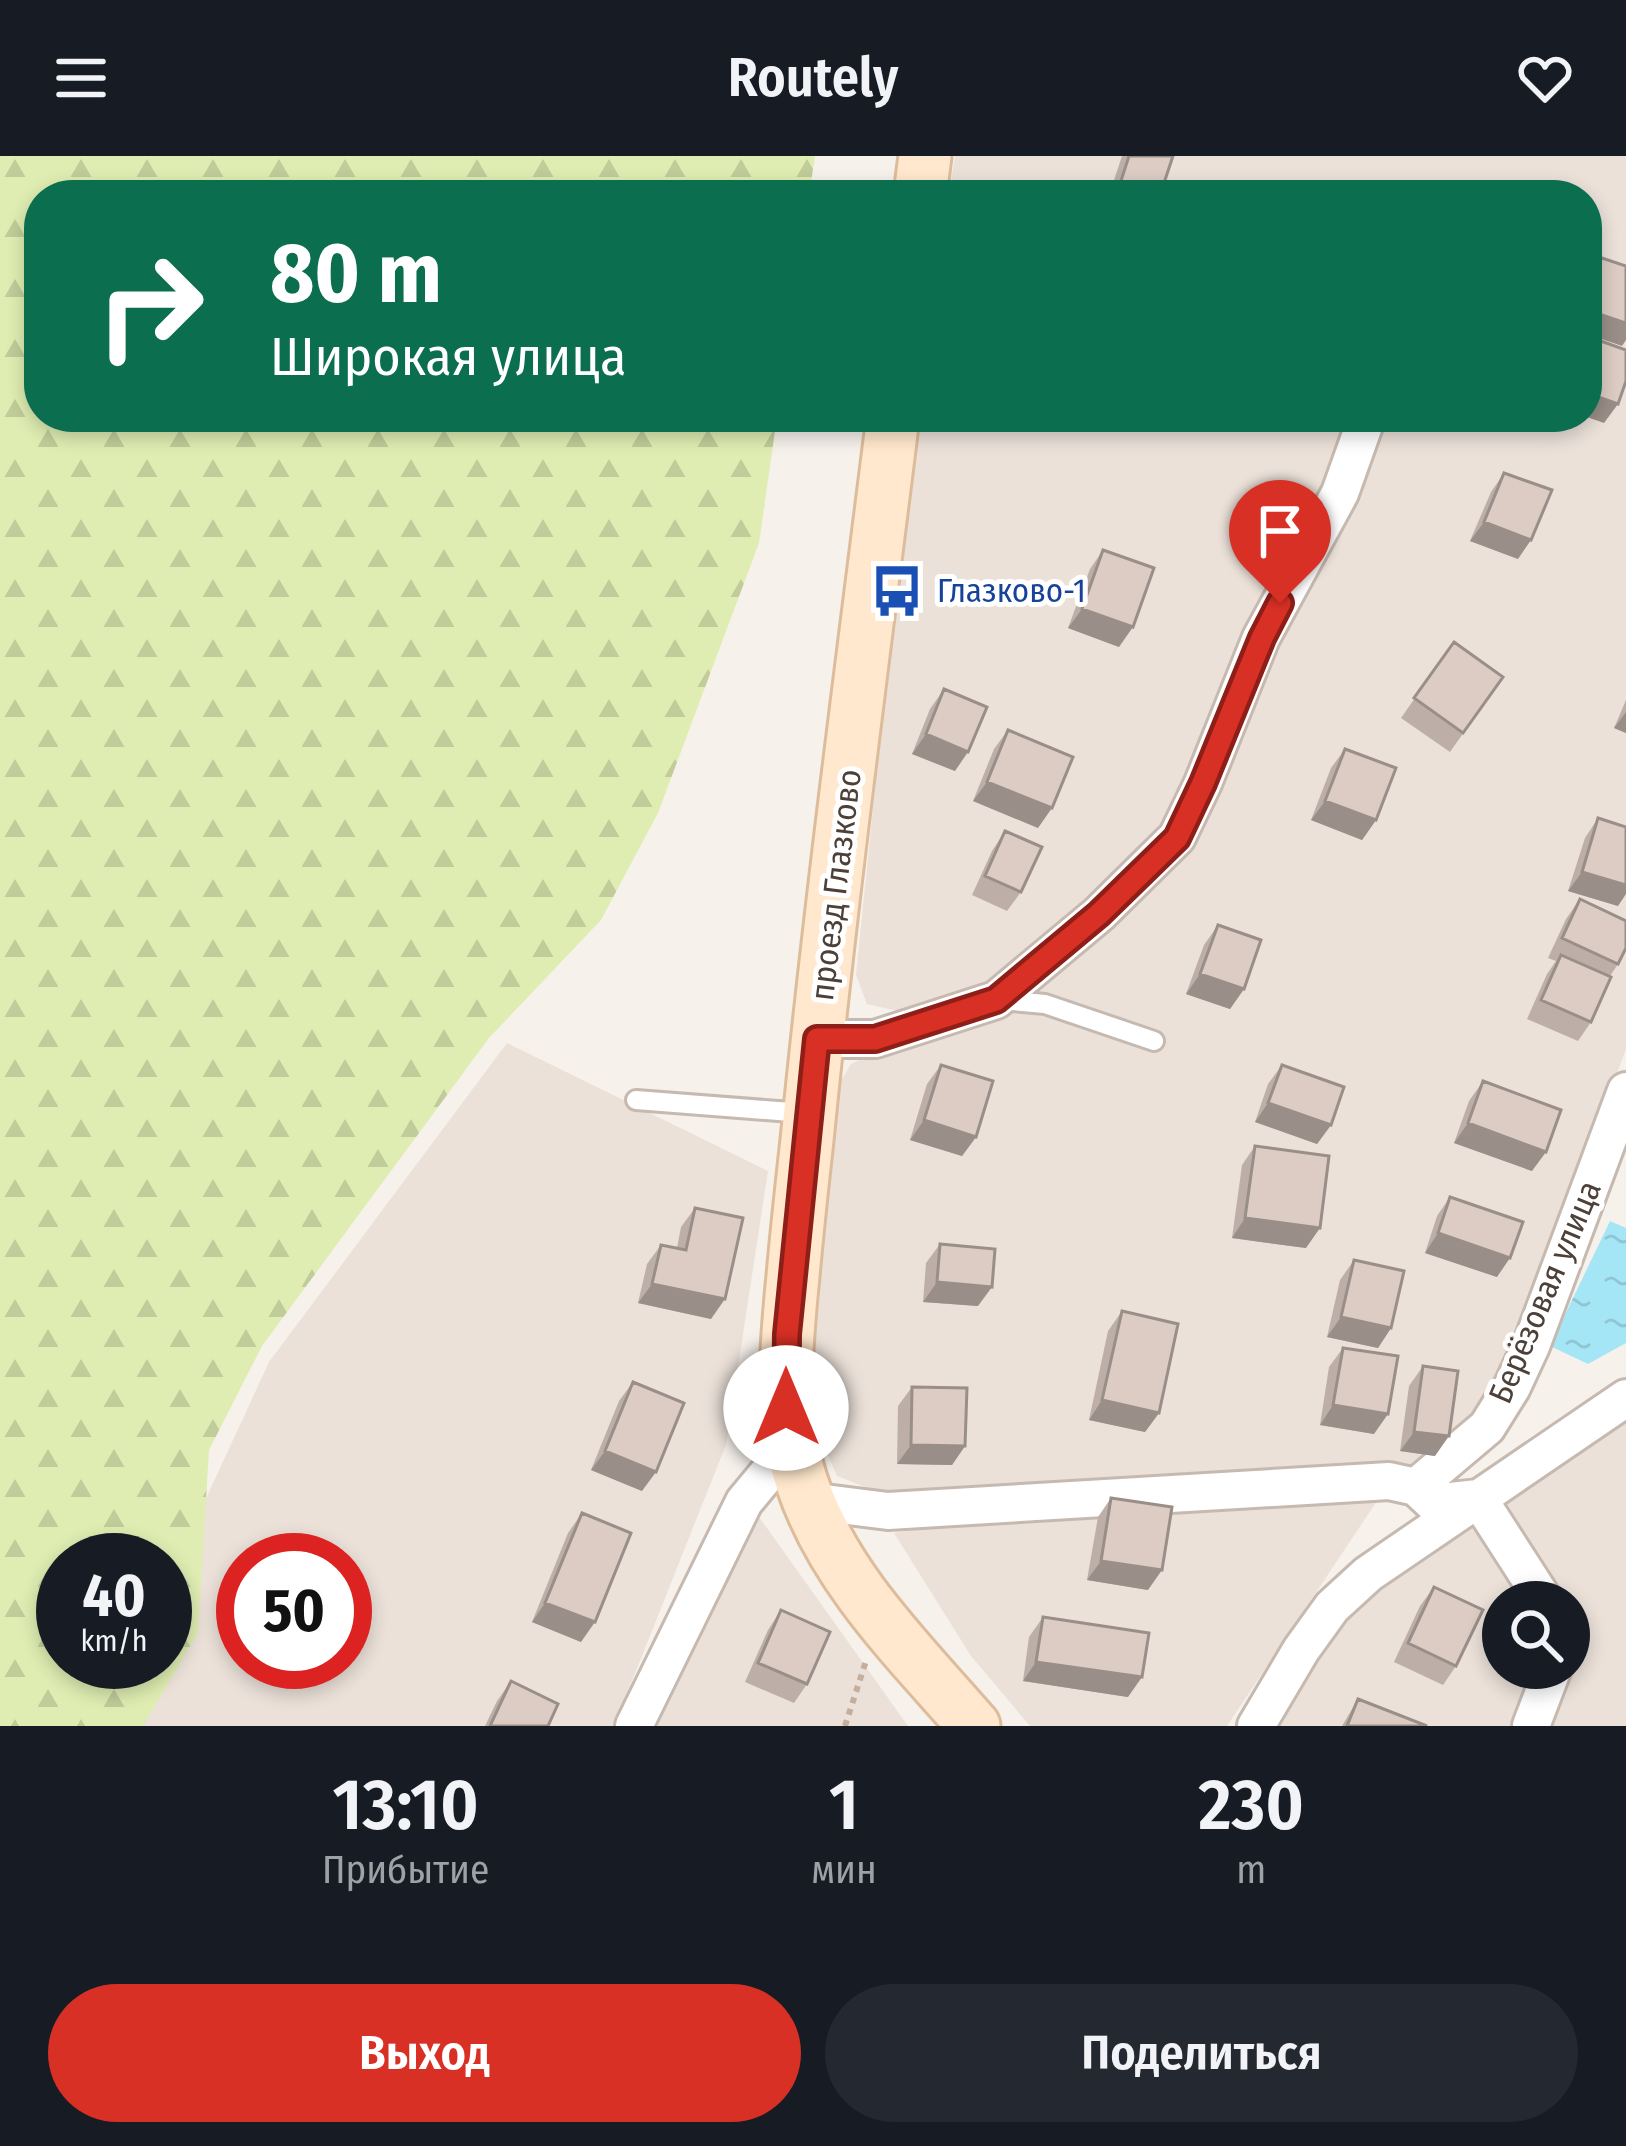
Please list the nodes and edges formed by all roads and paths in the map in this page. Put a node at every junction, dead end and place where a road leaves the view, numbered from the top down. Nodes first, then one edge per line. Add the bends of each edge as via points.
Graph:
1 (891, 432) edge
2 (1362, 432) edge
3 (996, 1000) junction
4 (817, 1039) junction
5 (1154, 1041) dead end
6 (1626, 1090) edge
7 (636, 1100) dead end
8 (809, 1114) junction
9 (1626, 1398) edge
10 (792, 1444) junction
11 (1416, 1486) junction
12 (1478, 1498) junction
13 (809, 1501) junction
14 (1531, 1581) edge
15 (880, 1618) junction
16 (1545, 1689) edge
17 (634, 1726) edge
18 (845, 1726) edge
19 (974, 1726) edge
20 (1256, 1726) edge
21 (1531, 1726) edge

1 - 4 main road, проезд Глазково
2 - 3 street via 1177,838
3 - 4 street via 875,1039
3 - 5 lane via 1046,1004
4 - 8 main road, проезд Глазково
6 - 11 street, Берёзовая улица via 1512,1387 1487,1427
7 - 8 lane
8 - 10 main road, проезд Глазково via 785,1359
9 - 12 street
10 - 13 main road, проезд Глазково
10 - 17 street via 744,1502
11 - 12 street via 1433,1503
11 - 13 street via 1389,1481 888,1511
12 - 14 street
12 - 20 street via 1332,1607
13 - 15 main road, проезд Глазково via 846,1575
15 - 18 path
15 - 19 main road, проезд Глазково
16 - 21 street

